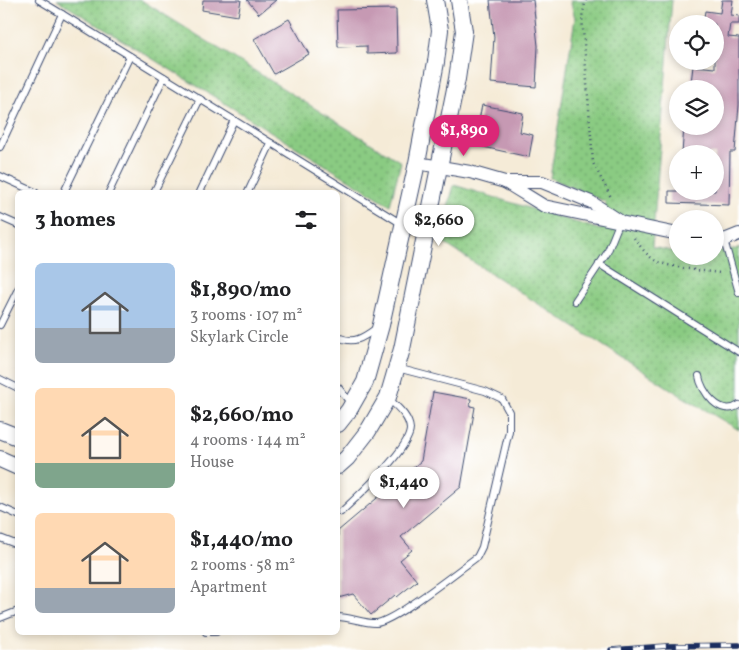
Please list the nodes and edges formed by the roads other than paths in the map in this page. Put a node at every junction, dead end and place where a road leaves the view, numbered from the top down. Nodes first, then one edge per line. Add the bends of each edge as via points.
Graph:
1 (39, 0) edge
2 (435, 0) edge
3 (459, 0) edge
4 (62, 14) junction
5 (130, 56) junction
6 (164, 77) junction
7 (200, 99) junction
8 (234, 120) junction
9 (271, 143) junction
10 (0, 147) edge
11 (417, 164) junction
12 (439, 167) junction
13 (0, 176) edge
14 (505, 182) junction
15 (341, 186) junction
16 (31, 190) edge
17 (65, 190) edge
18 (110, 190) edge
19 (155, 190) edge
20 (201, 190) edge
21 (249, 190) edge
22 (340, 190) edge
23 (0, 217) edge
24 (620, 221) junction
25 (15, 224) edge
26 (404, 225) junction
27 (669, 232) edge
28 (739, 234) edge
29 (425, 238) junction
30 (724, 239) edge
31 (724, 248) edge
32 (599, 264) junction
33 (736, 272) edge
34 (739, 293) edge
35 (15, 295) edge
36 (576, 301) dead end
37 (0, 325) edge
38 (381, 325) junction
39 (340, 338) edge
40 (739, 352) edge
41 (396, 368) junction
42 (699, 376) dead end
43 (0, 380) edge
44 (15, 386) edge
45 (340, 390) edge
46 (388, 397) junction
47 (352, 405) junction
48 (739, 405) edge
49 (340, 421) edge
50 (0, 430) edge
51 (15, 436) edge
52 (0, 459) edge
53 (340, 464) edge
54 (15, 466) edge
55 (0, 507) edge
56 (341, 512) dead end
57 (15, 514) edge
58 (0, 538) edge
59 (15, 544) edge
60 (15, 612) edge
61 (340, 617) edge
62 (0, 618) edge

1 - 4 lane
2 - 11 street via 440,30
3 - 12 street via 464,32
4 - 5 lane
4 - 10 lane
5 - 6 lane
5 - 17 lane
6 - 7 lane
6 - 18 lane
7 - 8 lane
7 - 19 lane
8 - 9 lane
8 - 20 lane
9 - 15 lane
9 - 21 lane
11 - 12 street
11 - 26 street
12 - 14 street
12 - 29 street
13 - 16 lane
14 - 24 street via 544,206
14 - 24 street via 542,182 591,202
15 - 22 lane
15 - 26 lane
23 - 25 lane
24 - 27 street
24 - 32 lane
26 - 29 lane
26 - 38 street
28 - 30 street
29 - 41 street
31 - 33 lane
32 - 36 lane
32 - 40 lane
33 - 34 lane
35 - 37 lane
38 - 39 lane via 358,340
38 - 47 street via 365,382
41 - 46 street
41 - 61 lane via 485,391 502,399 509,412 509,431 477,557 394,616 376,623
42 - 48 lane via 700,386 714,403 726,408
43 - 44 lane
45 - 47 lane
46 - 53 street via 368,431
46 - 56 lane via 408,419 410,431 407,440 388,465
47 - 49 street
50 - 51 street
52 - 54 street
55 - 57 lane
58 - 59 lane
60 - 62 lane

